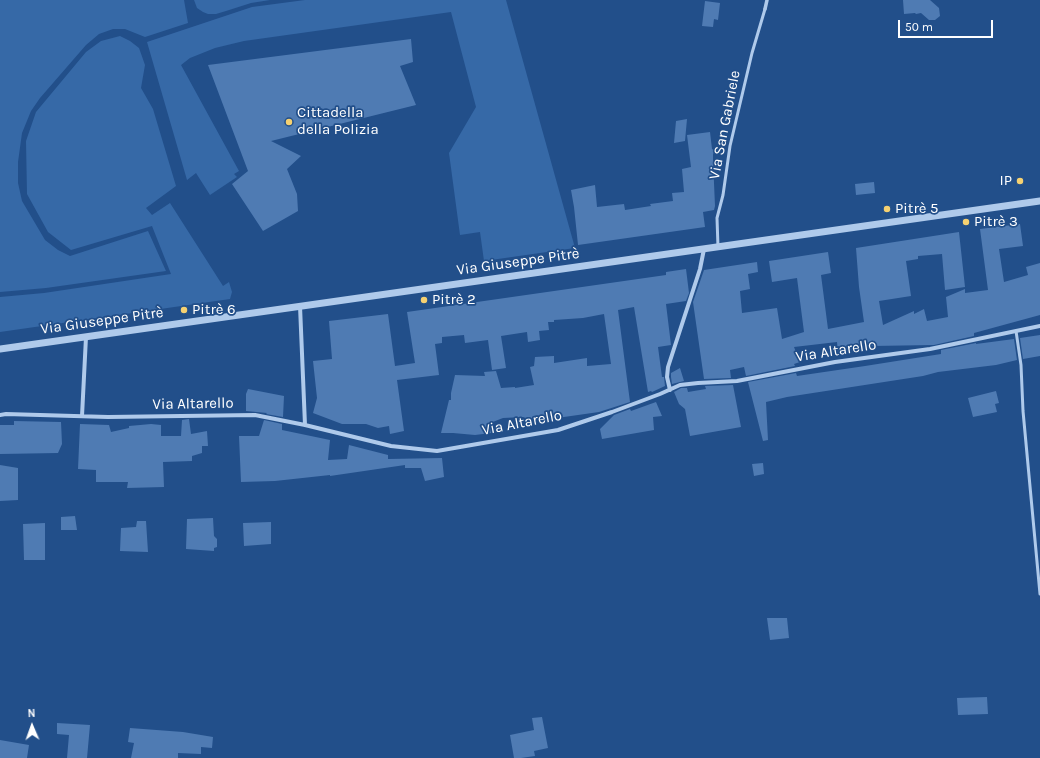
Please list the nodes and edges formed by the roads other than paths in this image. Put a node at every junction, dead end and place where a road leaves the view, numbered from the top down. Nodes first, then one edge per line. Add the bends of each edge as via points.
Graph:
1 (767, 0) edge
2 (765, 9) joint
3 (1040, 201) edge
4 (718, 247) junction
5 (704, 248) junction
6 (300, 306) junction
7 (1040, 326) edge
8 (1016, 331) junction
9 (86, 337) junction
10 (0, 349) edge
11 (670, 390) junction
12 (0, 415) edge
13 (82, 416) junction
14 (305, 425) junction
15 (1040, 594) edge

1 - 2 street
2 - 4 lane, Via San Gabriele via 730,146 717,218
3 - 4 street, Via Giuseppe Pitrè
4 - 5 street, Via Giuseppe Pitrè
5 - 6 street, Via Giuseppe Pitrè
5 - 11 street via 700,269 668,367
6 - 9 street, Via Giuseppe Pitrè
6 - 14 street
7 - 8 street, Via Altarello
8 - 11 street, Via Altarello via 930,349 835,362 737,381 680,385
8 - 15 lane
9 - 10 street, Via Giuseppe Pitrè
9 - 13 street
11 - 14 street, Via Altarello via 558,430 437,451 390,446
12 - 13 street, Via Altarello
13 - 14 street, Via Altarello via 255,414

